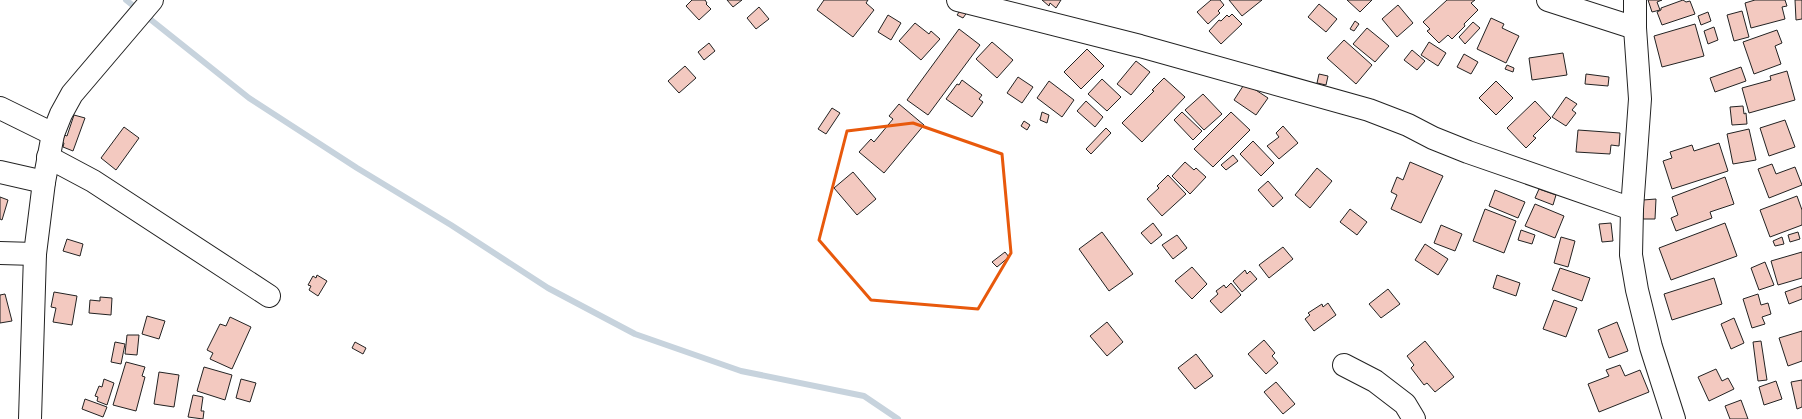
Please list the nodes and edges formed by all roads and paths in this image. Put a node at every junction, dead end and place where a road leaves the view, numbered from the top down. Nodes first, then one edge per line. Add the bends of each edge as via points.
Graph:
1 (152, 0) edge
2 (958, 0) edge
3 (1548, 0) edge
4 (1635, 0) edge
5 (1635, 28) junction
6 (0, 108) edge
7 (53, 134) junction
8 (48, 157) junction
9 (0, 172) edge
10 (44, 182) junction
11 (1632, 209) junction
12 (0, 253) edge
13 (35, 254) junction
14 (269, 296) dead end
15 (1344, 365) dead end
16 (30, 419) edge
17 (1414, 419) edge
18 (1674, 419) edge

1 - 7 street via 72,94
2 - 11 street via 1140,46 1369,110 1468,152
3 - 5 street
4 - 5 street
5 - 11 street via 1640,100
6 - 7 street
7 - 8 street
8 - 10 street
8 - 14 street via 93,181
9 - 10 street
10 - 13 street
11 - 18 street via 1631,255 1637,290 1651,347
12 - 13 street
13 - 16 street
15 - 17 street via 1375,381 1405,404

